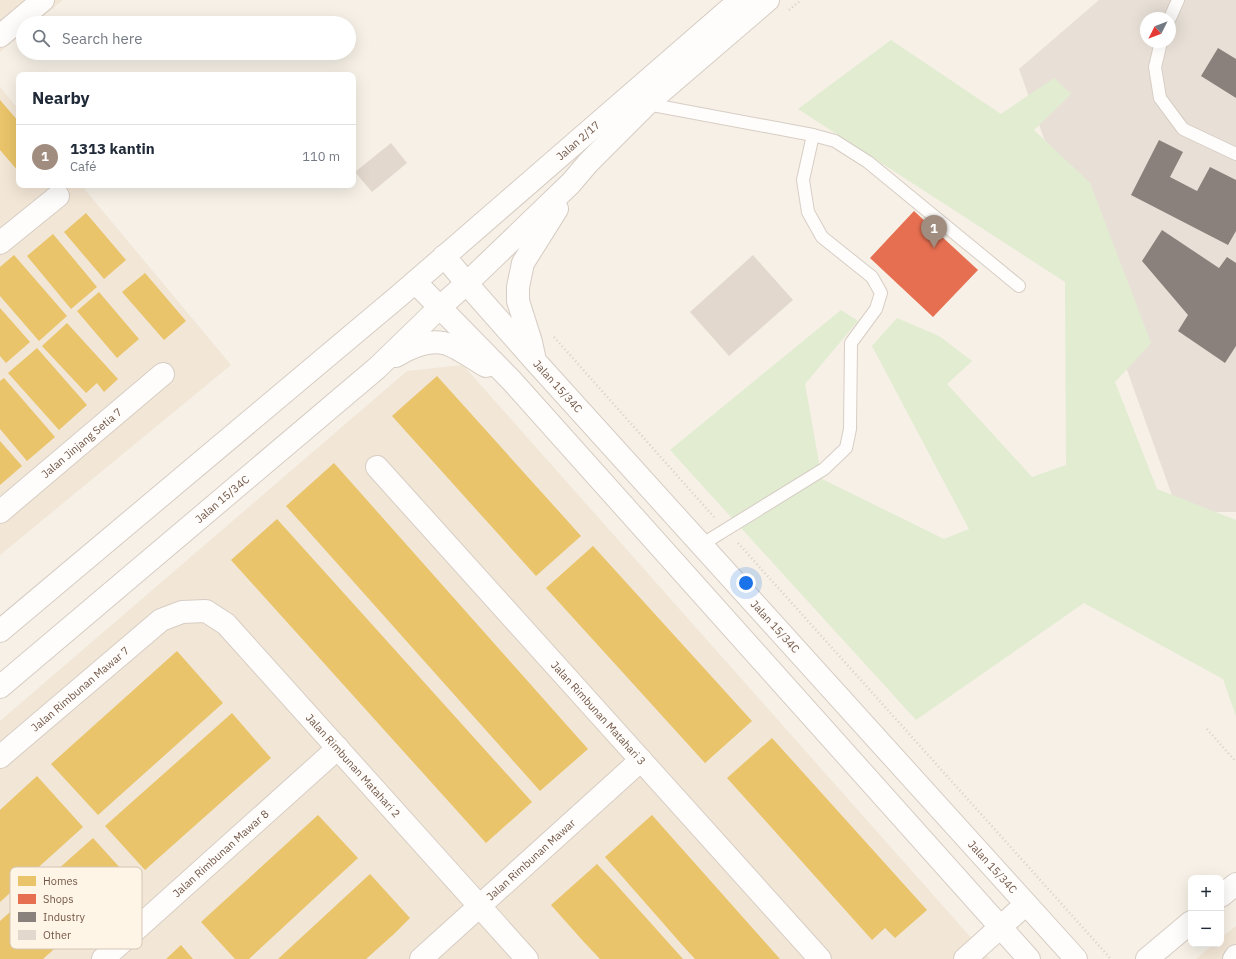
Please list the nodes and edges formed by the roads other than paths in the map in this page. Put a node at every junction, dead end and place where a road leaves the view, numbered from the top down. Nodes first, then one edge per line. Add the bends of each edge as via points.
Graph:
1 (43, 0) edge
2 (740, 0) edge
3 (1178, 0) edge
4 (776, 7) edge
5 (1173, 12) edge
6 (24, 16) edge
7 (16, 23) edge
8 (0, 36) edge
9 (1160, 48) edge
10 (647, 104) junction
11 (813, 135) junction
12 (1236, 154) edge
13 (571, 183) junction
14 (58, 196) dead end
15 (0, 243) edge
16 (444, 256) junction
17 (415, 282) junction
18 (467, 283) junction
19 (1018, 286) dead end
20 (440, 307) junction
21 (535, 361) junction
22 (377, 368) junction
23 (163, 374) dead end
24 (512, 381) junction
25 (377, 467) dead end
26 (0, 512) edge
27 (701, 545) junction
28 (161, 620) joint
29 (0, 631) edge
30 (0, 687) edge
31 (338, 748) junction
32 (0, 757) edge
33 (641, 760) junction
34 (1236, 884) edge
35 (1224, 894) edge
36 (1026, 904) junction
37 (480, 906) junction
38 (142, 925) edge
39 (1188, 925) edge
40 (1000, 927) junction
41 (115, 949) edge
42 (1236, 956) edge
43 (104, 959) edge
44 (421, 959) edge
45 (528, 959) edge
46 (820, 959) edge
47 (965, 959) edge
48 (1029, 959) edge
49 (1076, 959) edge
50 (1148, 959) edge
51 (1234, 959) edge

1 - 6 street
2 - 16 street, Jalan 2/17
3 - 5 lane
4 - 10 street, Jalan 2/17
7 - 8 street
9 - 12 lane via 1155,67 1160,98 1183,129
10 - 11 lane
10 - 13 street, Jalan 2/17
11 - 19 lane via 836,141 868,162
11 - 27 lane via 803,180 808,212 822,237 872,277 881,293 876,310 851,343 850,429 846,448 824,469
13 - 18 street, Jalan 15/34C
13 - 21 street via 523,263 518,287 518,301
14 - 15 street
16 - 17 street, Jalan 2/17
16 - 18 street, Jalan 15/34C
17 - 20 street
17 - 29 street
18 - 20 street, Jalan 15/34C
18 - 21 street, Jalan 15/34C
20 - 22 street, Jalan 15/34C
20 - 24 street
21 - 27 street, Jalan 15/34C
22 - 24 street via 406,350 428,343 444,343
22 - 30 street, Jalan 15/34C
23 - 26 street, Jalan Jinjang Setia 7
24 - 40 street
25 - 33 street, Jalan Rimbunan Matahari 3
27 - 36 street, Jalan 15/34C
28 - 31 street, Jalan Rimbunan Matahari 2 via 182,612 206,611 226,624
28 - 32 street, Jalan Rimbunan Mawar 7
31 - 37 street, Jalan Rimbunan Matahari 2
31 - 38 street, Jalan Rimbunan Mawar 8
33 - 37 street, Jalan Rimbunan Mawar
33 - 46 street, Jalan Rimbunan Matahari 3
34 - 35 street
36 - 40 street
36 - 49 street, Jalan 15/34C
37 - 44 street, Jalan Rimbunan Mawar
37 - 45 street, Jalan Rimbunan Matahari 2
39 - 50 street
40 - 47 street
40 - 48 street
41 - 43 street, Jalan Rimbunan Mawar 8
42 - 51 street

